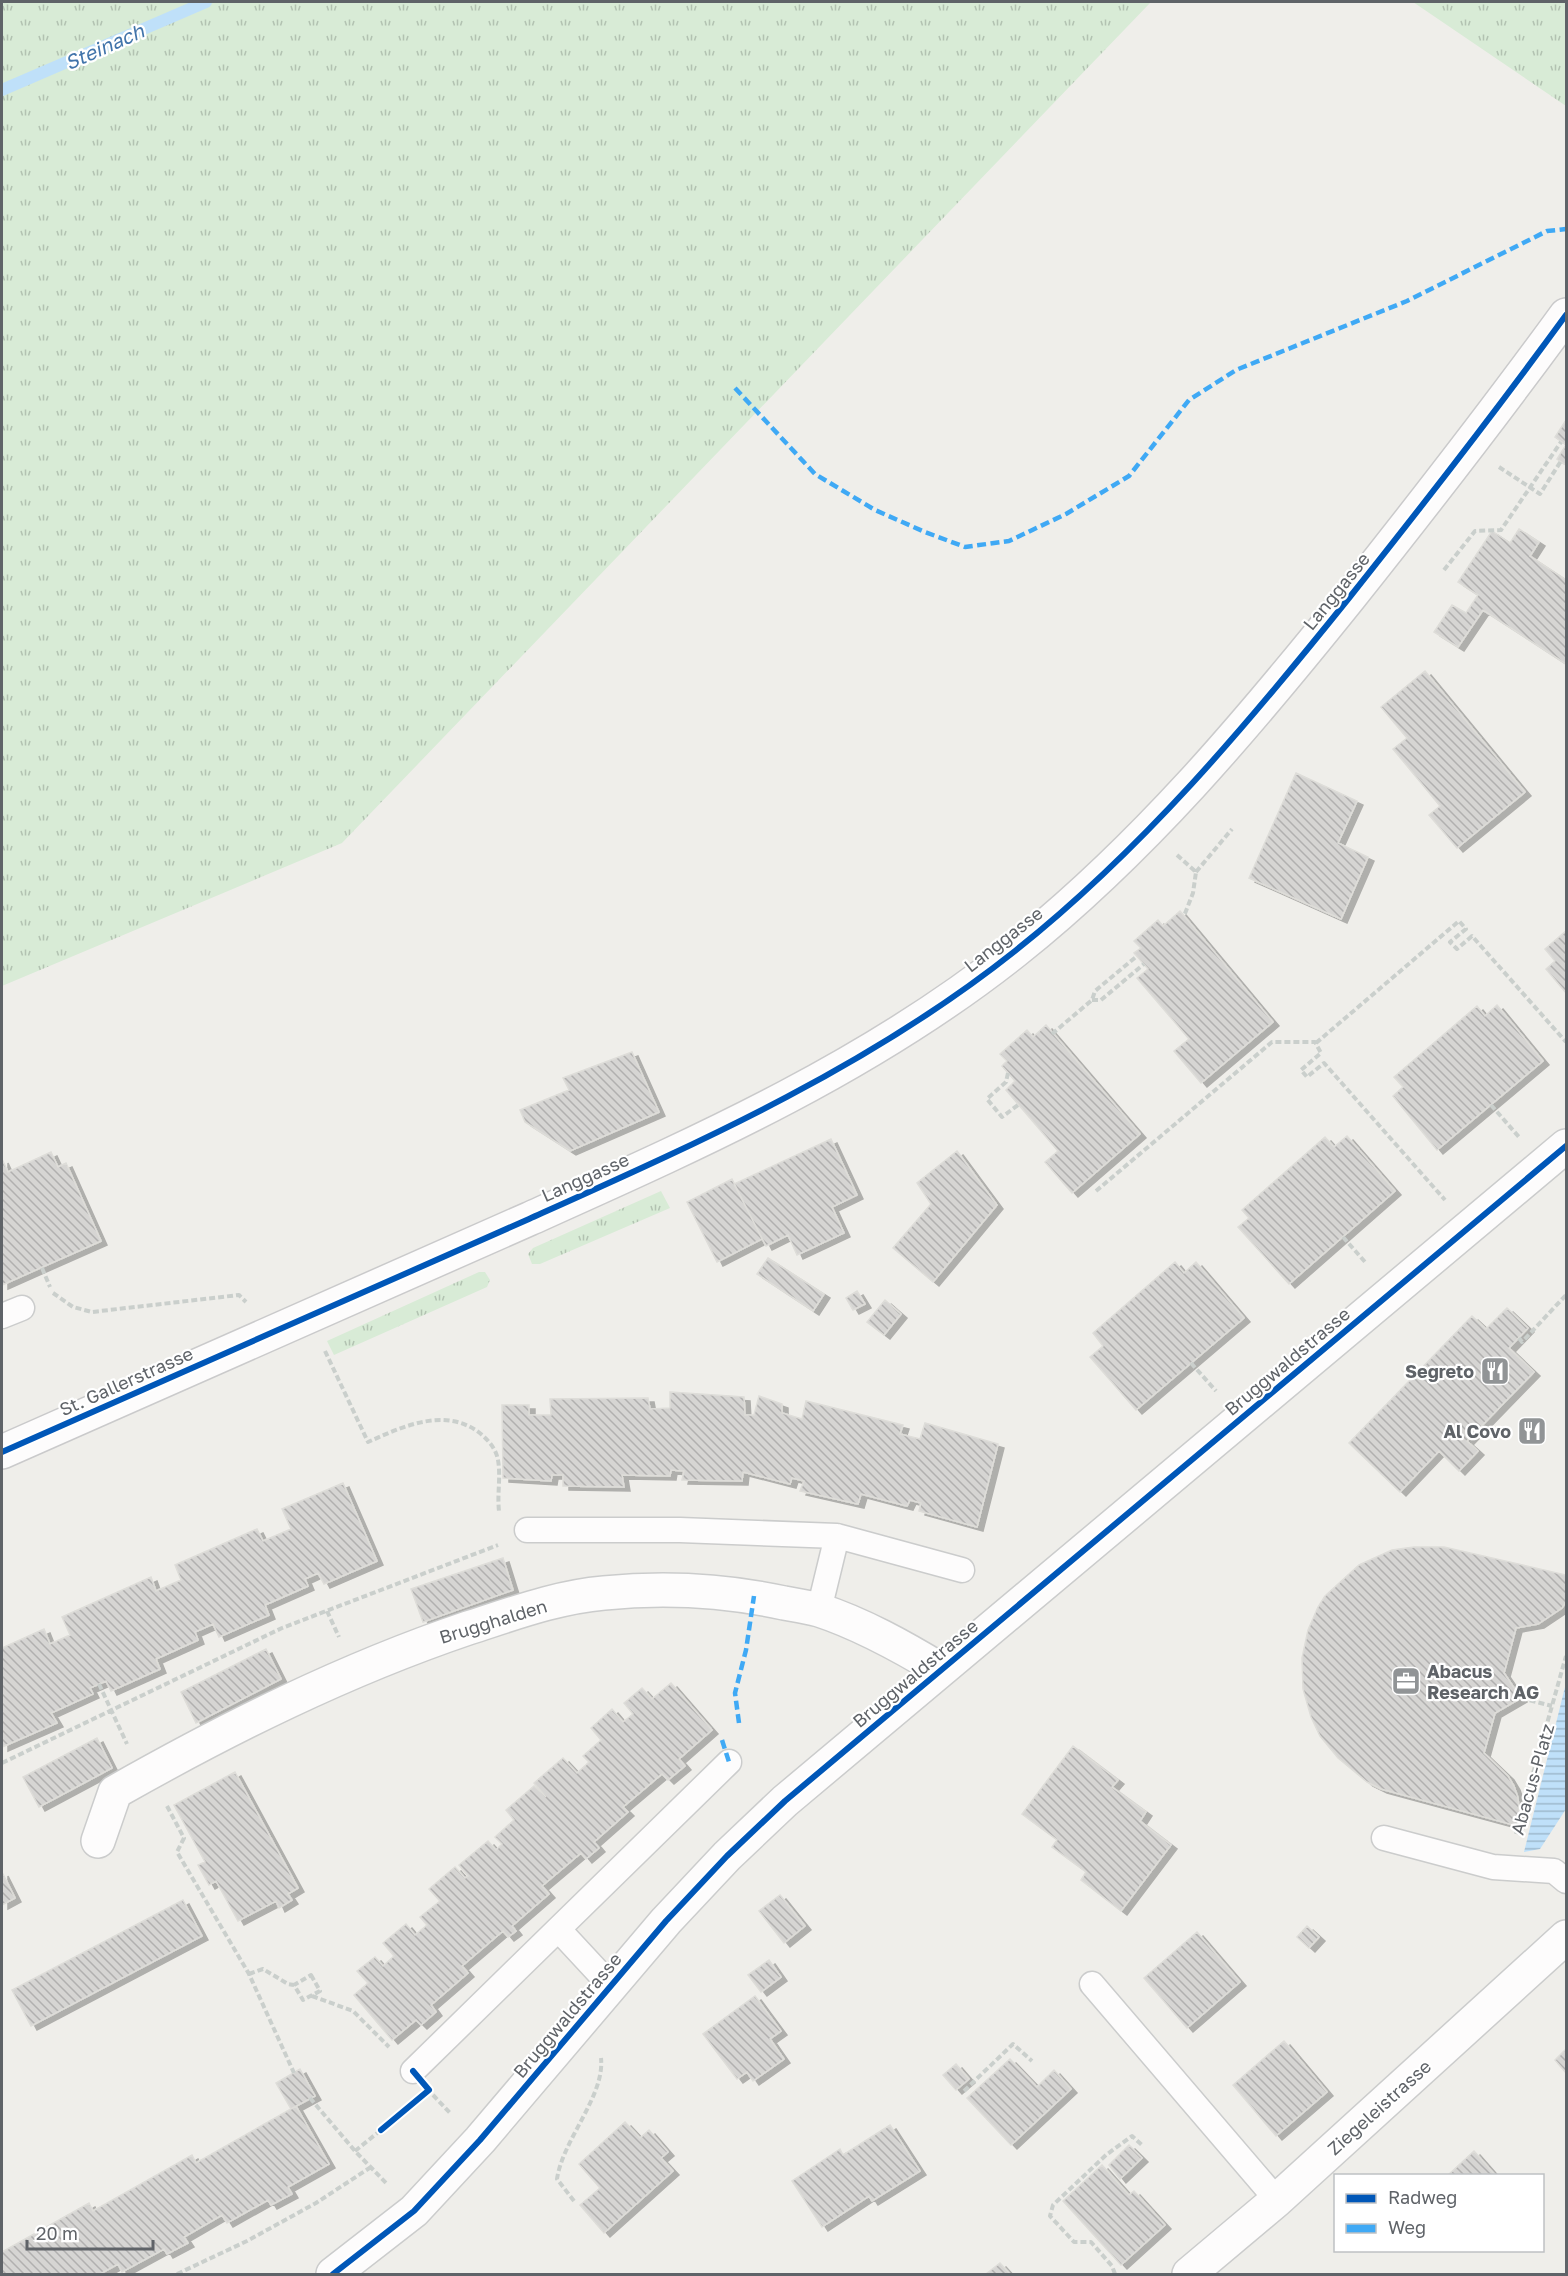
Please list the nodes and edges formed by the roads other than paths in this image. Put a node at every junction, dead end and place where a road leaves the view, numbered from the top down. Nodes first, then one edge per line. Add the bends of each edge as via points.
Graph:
1 (1566, 315) edge
2 (1566, 1146) edge
3 (263, 1336) joint
4 (2, 1452) edge
5 (527, 1530) dead end
6 (837, 1536) junction
7 (962, 1570) dead end
8 (819, 1610) junction
9 (941, 1670) junction
10 (729, 1762) dead end
11 (1384, 1838) dead end
12 (98, 1840) dead end
13 (1566, 1881) edge
14 (559, 1930) junction
15 (1566, 1937) edge
16 (1092, 1984) dead end
17 (611, 1986) junction
18 (413, 2071) road end
19 (1277, 2200) junction
20 (333, 2274) edge
21 (1190, 2274) edge

1 - 3 street, Langgasse via 1278,687 1149,830 1098,881 1013,952 936,1009 851,1063 754,1115
2 - 9 street, Bruggwaldstrasse
3 - 4 street, St. Gallerstrasse
5 - 6 lane
6 - 7 lane
6 - 8 lane
8 - 9 street, Brugghalden via 874,1633
8 - 12 street, Brugghalden via 754,1596 677,1588 602,1593 534,1606 422,1644 309,1690 216,1736 115,1792
9 - 17 street, Bruggwaldstrasse via 785,1801 727,1856
10 - 14 lane
11 - 13 lane via 1493,1867 1554,1871
14 - 17 lane
14 - 18 lane
15 - 19 street, Ziegeleistrasse
16 - 19 lane
17 - 20 street, Bruggwaldstrasse via 414,2211
19 - 21 street, Ziegeleistrasse

